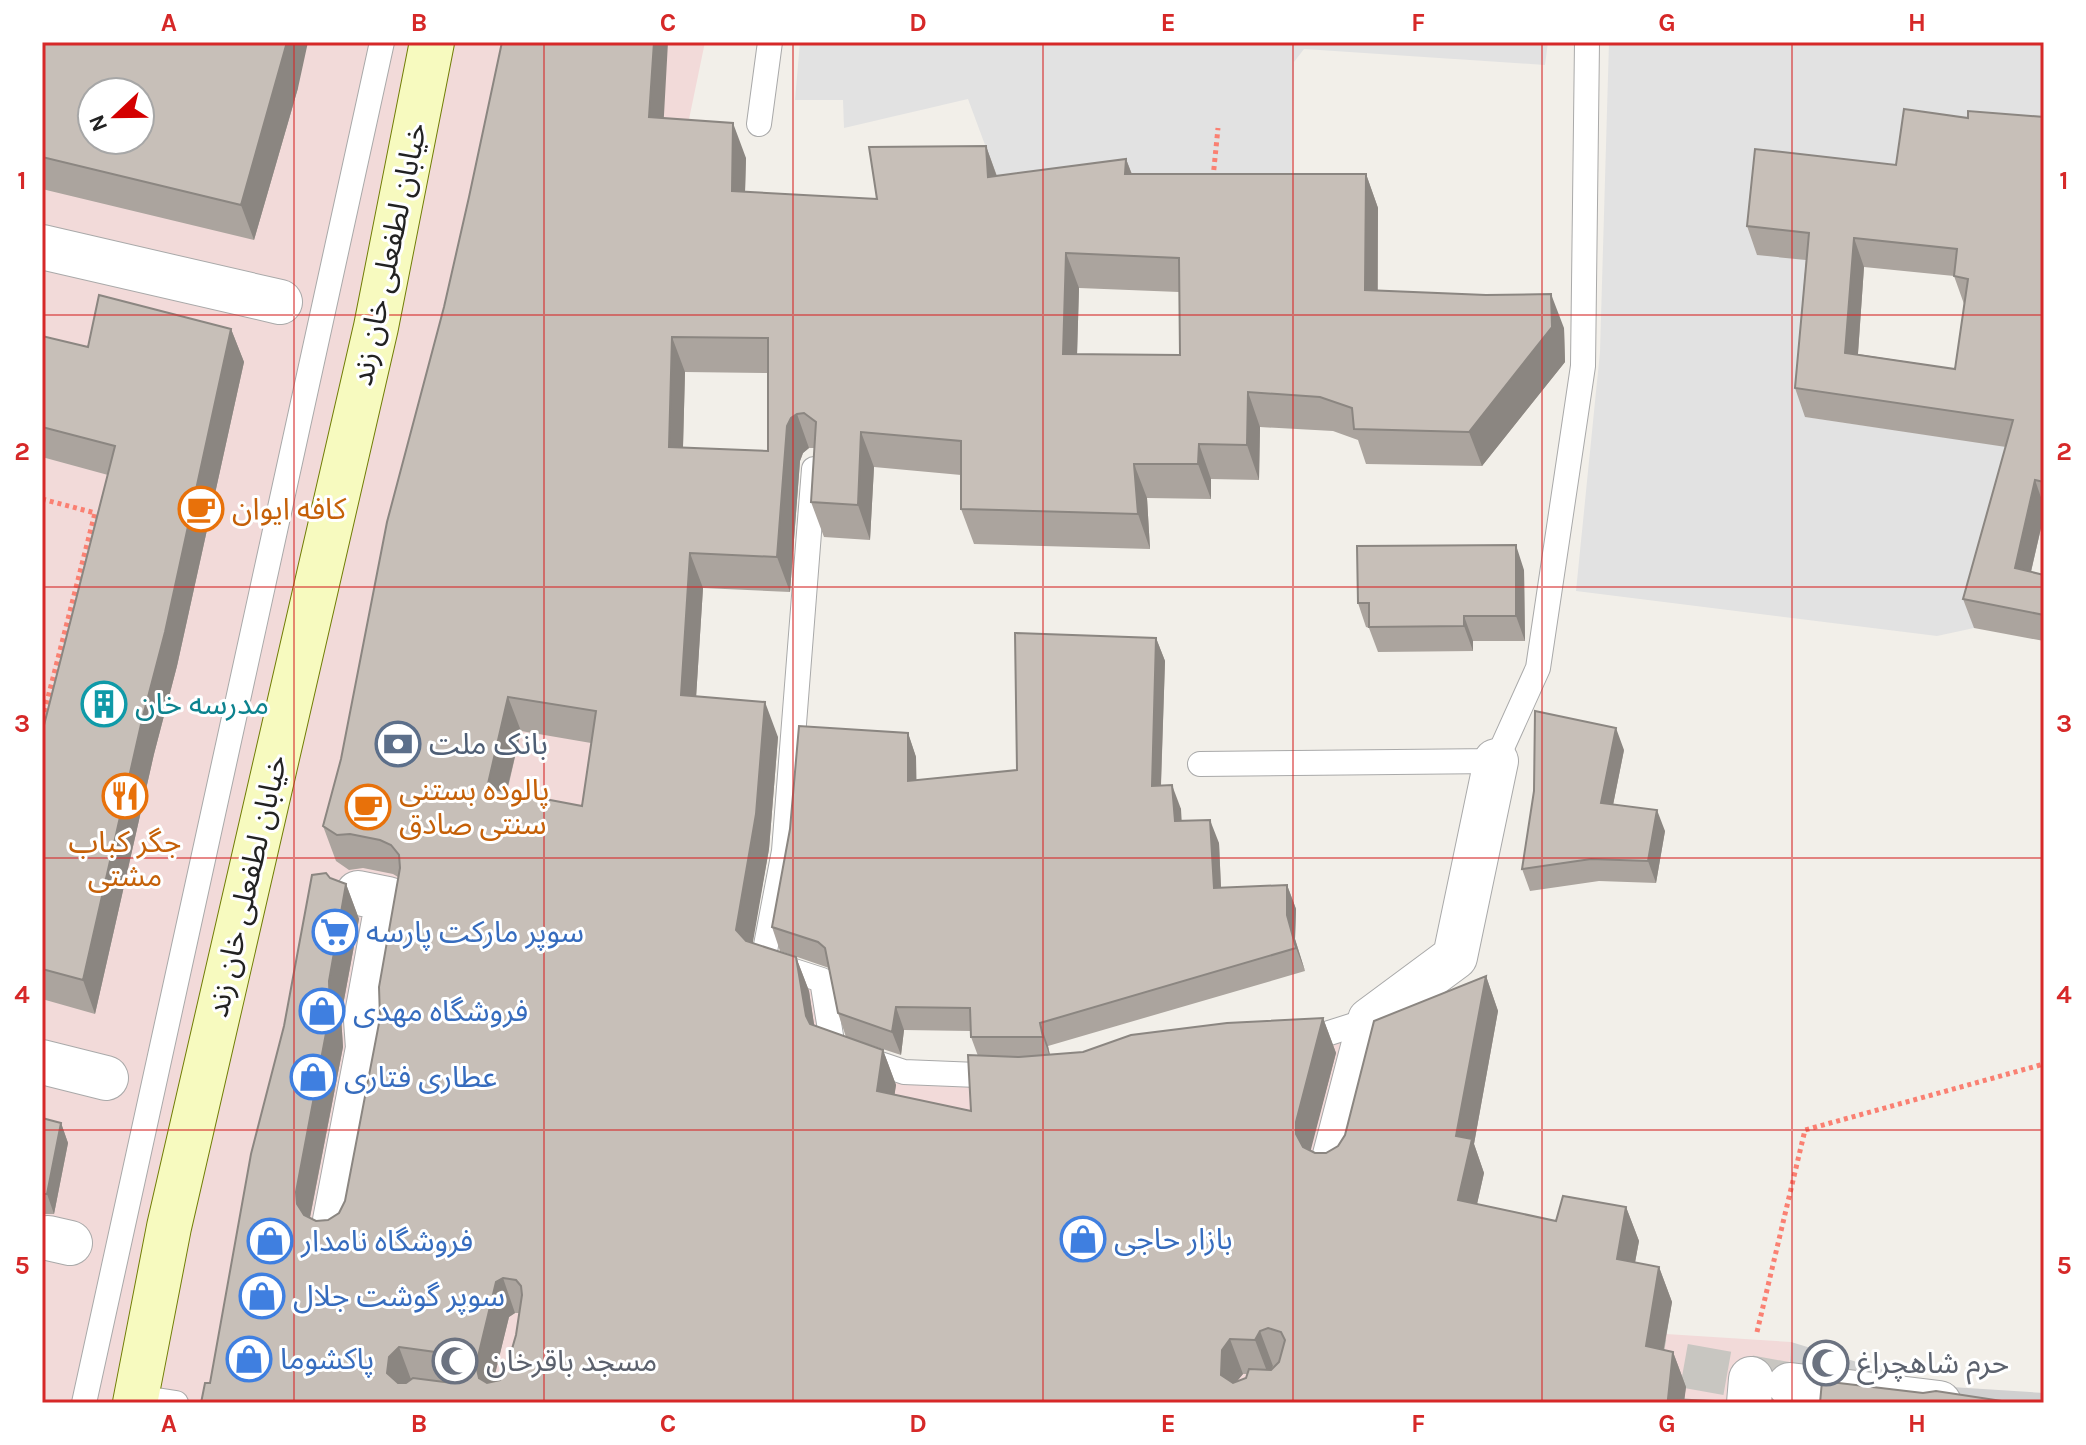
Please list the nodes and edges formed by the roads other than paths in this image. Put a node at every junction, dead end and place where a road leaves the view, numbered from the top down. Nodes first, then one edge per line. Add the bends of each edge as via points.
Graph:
1 (382, 42) edge
2 (432, 42) edge
3 (770, 42) edge
4 (1587, 42) edge
5 (759, 124) dead end
6 (42, 247) edge
7 (280, 302) dead end
8 (815, 462) edge
9 (1496, 761) junction
10 (1200, 764) dead end
11 (334, 886) edge
12 (1370, 1020) junction
13 (1278, 1041) edge
14 (42, 1062) edge
15 (1030, 1077) edge
16 (106, 1078) dead end
17 (1333, 1163) edge
18 (333, 1231) edge
19 (1763, 1389) tunnel mouth
20 (149, 1401) edge
21 (84, 1403) edge
22 (1939, 1403) edge

1 - 21 lane
2 - 20 street, خیابان لطفعلی خان زند via 376,327 169,1227
3 - 5 lane
4 - 9 lane via 1583,366 1538,668
6 - 7 street
8 - 15 lane via 784,851 763,961 822,980 833,1048 904,1072
9 - 10 lane
9 - 12 street via 1455,957
11 - 18 street via 388,899 366,1020 368,1048
12 - 13 lane via 1307,1040
12 - 17 street
14 - 16 street
19 - 22 street

